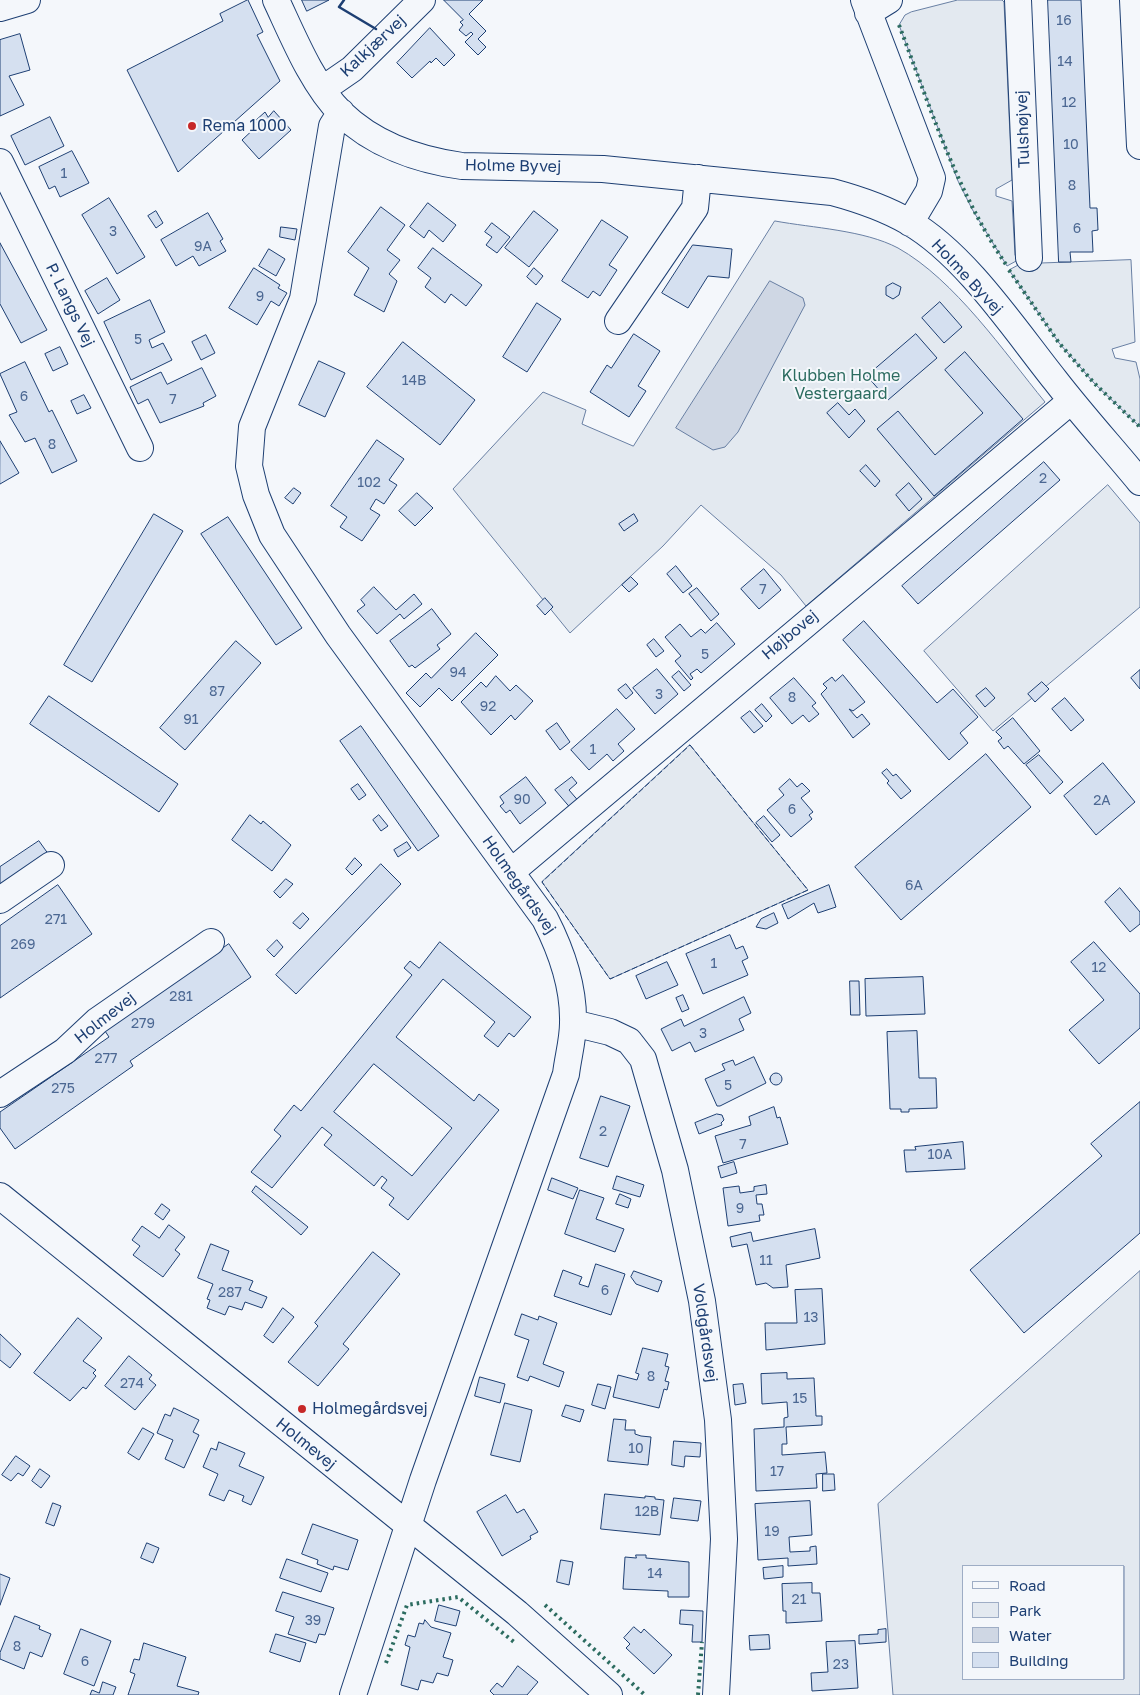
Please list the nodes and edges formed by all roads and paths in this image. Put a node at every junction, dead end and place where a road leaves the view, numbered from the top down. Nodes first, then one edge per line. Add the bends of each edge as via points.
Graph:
1 (27, 0) edge
2 (276, 0) edge
3 (422, 0) edge
4 (1018, 0) edge
5 (1133, 0) edge
6 (874, 4) edge
7 (0, 8) edge
8 (323, 88) junction
9 (341, 112) junction
10 (1140, 146) edge
11 (0, 162) edge
12 (698, 178) junction
13 (910, 222) junction
14 (1029, 258) dead end
15 (618, 321) dead end
16 (1071, 400) junction
17 (140, 448) dead end
18 (1140, 482) edge
19 (51, 865) dead end
20 (511, 872) junction
21 (0, 900) edge
22 (210, 942) dead end
23 (573, 1023) junction
24 (0, 1094) edge
25 (0, 1196) edge
26 (408, 1525) junction
27 (353, 1695) edge
28 (608, 1695) edge
29 (716, 1695) edge

1 - 7 street
2 - 8 street, Holme Byvej via 303,56
3 - 8 street, Kalkjærvej via 352,69
4 - 14 street, Tulshøjvej
5 - 10 street
6 - 13 street via 932,178 929,191
8 - 9 street, Holme Byvej
9 - 12 street, Holme Byvej via 383,142 439,163 603,169
9 - 20 street, Holmegårdsvej via 332,126 303,299 252,427 249,466 256,495 272,535 338,635
11 - 17 street, P. Langs Vej
12 - 13 street, Holme Byvej via 832,192 864,201
12 - 15 street via 695,208
13 - 16 street, Holme Byvej via 941,246 983,289
16 - 18 street, Holme Byvej
16 - 20 street, Højbovej
19 - 21 street
20 - 23 street, Holmegårdsvej via 545,919 561,948 569,976
22 - 24 street, Holmevej via 97,1020 65,1051
23 - 26 street, Holmegårdsvej via 566,1074
23 - 29 street, Voldgårdsvej via 610,1032 629,1041 643,1059 675,1170 702,1301 718,1420 724,1539
25 - 26 street, Holmevej
26 - 27 street, Holmegårdsvej
26 - 28 street, Holmevej via 538,1630

